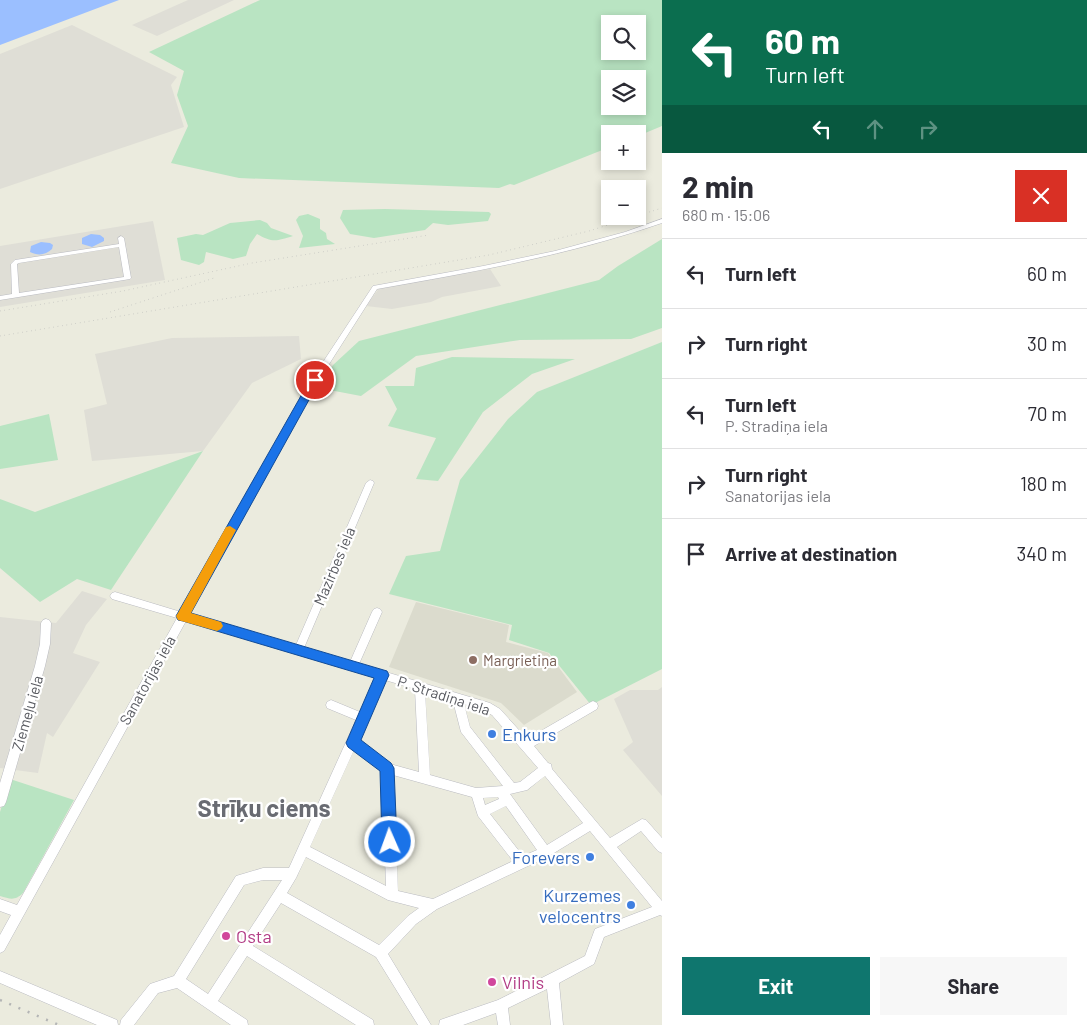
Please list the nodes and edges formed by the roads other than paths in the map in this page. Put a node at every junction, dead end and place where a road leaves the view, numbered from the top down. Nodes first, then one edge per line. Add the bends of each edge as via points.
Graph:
1 (662, 221) edge
2 (16, 296) junction
3 (0, 298) edge
4 (370, 483) dead end
5 (115, 596) dead end
6 (377, 612) dead end
7 (183, 616) junction
8 (46, 623) dead end
9 (298, 649) junction
10 (353, 667) junction
11 (382, 675) junction
12 (420, 686) junction
13 (457, 697) junction
14 (330, 705) dead end
15 (593, 706) dead end
16 (364, 719) junction
17 (353, 743) junction
18 (526, 745) junction
19 (386, 768) junction
20 (547, 768) junction
21 (425, 778) junction
22 (476, 793) junction
23 (507, 794) junction
24 (0, 802) edge
25 (482, 812) junction
26 (592, 824) junction
27 (610, 845) junction
28 (662, 847) edge
29 (305, 850) junction
30 (546, 852) junction
31 (521, 863) junction
32 (292, 874) junction
33 (279, 894) junction
34 (392, 896) junction
35 (0, 905) edge
36 (433, 905) junction
37 (661, 909) edge
38 (19, 912) junction
39 (0, 947) edge
40 (246, 948) junction
41 (380, 953) junction
42 (0, 977) edge
43 (178, 980) junction
44 (552, 980) junction
45 (210, 1002) junction
46 (501, 1005) junction
47 (112, 1025) edge
48 (126, 1025) edge
49 (242, 1025) edge
50 (368, 1025) edge
51 (426, 1025) edge
52 (445, 1025) edge
53 (504, 1025) edge
54 (557, 1025) edge

1 - 7 street, Sanatorijas iela via 508,264 375,287 306,394
2 - 2 street via 128,278 121,241 17,261 14,264
2 - 3 street
4 - 9 street, Mazirbes iela
5 - 7 street, P. Stradiņa iela
6 - 10 street
7 - 9 street, P. Stradiņa iela
7 - 38 street, Sanatorijas iela
8 - 24 street, Ziemeļu iela via 40,666
9 - 10 street, P. Stradiņa iela
10 - 11 street, P. Stradiņa iela
11 - 12 street, P. Stradiņa iela
11 - 16 street
12 - 13 street, P. Stradiņa iela
12 - 21 street
13 - 18 street, P. Stradiņa iela via 496,712
13 - 23 street via 465,729
14 - 16 street
15 - 18 street
16 - 17 street
17 - 19 street
17 - 29 street
18 - 20 street, P. Stradiņa iela
19 - 21 street
19 - 34 street
20 - 23 street
20 - 26 street, P. Stradiņa iela
21 - 22 street
22 - 23 street
22 - 25 street
23 - 25 street
23 - 30 street
25 - 31 street
26 - 27 street, P. Stradiņa iela
26 - 30 street
27 - 28 street via 642,824
27 - 37 street, P. Stradiņa iela
29 - 32 street
29 - 34 street
30 - 31 street
31 - 36 street
32 - 33 street
32 - 43 street via 263,874 240,880
33 - 40 street
33 - 41 street
34 - 36 street
35 - 38 street
36 - 41 street via 412,920
37 - 44 street via 599,933 590,960
38 - 39 street, Sanatorijas iela
40 - 45 street
40 - 50 street
41 - 51 street
42 - 47 street
43 - 45 street
43 - 48 street via 154,988
44 - 46 street
44 - 54 street
45 - 49 street
46 - 52 street
46 - 53 street

